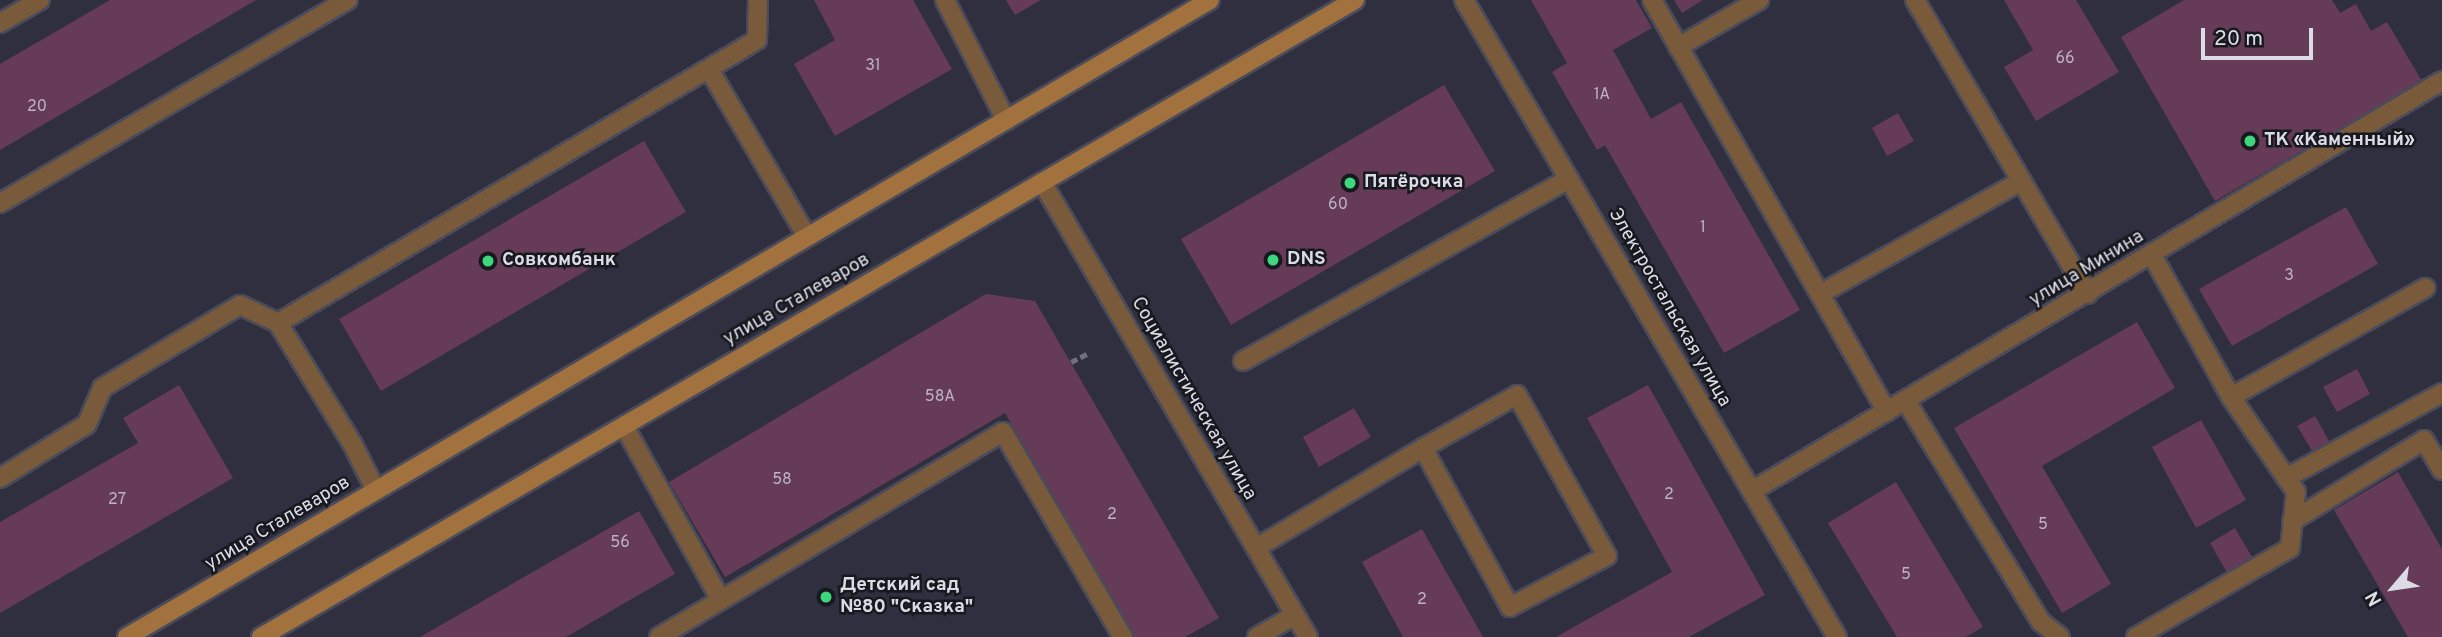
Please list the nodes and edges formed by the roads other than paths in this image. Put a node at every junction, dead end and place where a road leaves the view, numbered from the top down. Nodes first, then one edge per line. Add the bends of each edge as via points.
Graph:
1 (40, 0) edge
2 (348, 0) edge
3 (758, 0) edge
4 (945, 0) edge
5 (1210, 0) edge
6 (1355, 0) edge
7 (1464, 0) edge
8 (1652, 0) edge
9 (1759, 0) edge
10 (1915, 0) edge
11 (0, 23) edge
12 (1678, 47) junction
13 (709, 69) junction
14 (2442, 81) edge
15 (1006, 120) junction
16 (1569, 180) junction
17 (2021, 181) junction
18 (1042, 182) junction
19 (0, 202) edge
20 (807, 237) junction
21 (2152, 255) junction
22 (2425, 288) dead end
23 (1820, 294) junction
24 (2088, 294) junction
25 (278, 323) junction
26 (1243, 361) dead end
27 (2442, 393) edge
28 (2231, 397) junction
29 (1906, 401) junction
30 (1887, 412) junction
31 (624, 426) junction
32 (1423, 448) junction
33 (2442, 470) edge
34 (0, 478) edge
35 (2286, 478) junction
36 (376, 491) junction
37 (1752, 491) junction
38 (2292, 522) junction
39 (1256, 548) junction
40 (721, 600) junction
41 (1295, 615) junction
42 (127, 637) edge
43 (261, 637) edge
44 (659, 637) edge
45 (1123, 637) edge
46 (1257, 637) edge
47 (1308, 637) edge
48 (1837, 637) edge
49 (2060, 637) edge
50 (2136, 637) edge

1 - 11 street
2 - 19 street
3 - 13 street via 757,40
4 - 15 street
5 - 15 main road, улица Сталеваров
6 - 18 main road, улица Сталеваров
7 - 16 street, Электростальская улица
8 - 12 street
9 - 12 street
10 - 17 street
12 - 23 street
13 - 20 street
13 - 25 street
14 - 21 street, улица Минина
15 - 20 main road, улица Сталеваров
16 - 26 street
16 - 37 street, Электростальская улица
17 - 23 street
17 - 24 street
18 - 31 main road, улица Сталеваров
18 - 39 street, Социалистическая улица
20 - 36 main road, улица Сталеваров
21 - 24 street, улица Минина
21 - 28 street
22 - 28 street
23 - 30 street
24 - 29 street, улица Минина
25 - 34 street via 240,305 102,388 88,424
25 - 36 street
27 - 35 street
28 - 35 street
29 - 30 street, улица Минина
29 - 49 street via 2041,622
30 - 37 street, улица Минина
31 - 40 street
31 - 43 main road, улица Сталеваров
32 - 32 street via 1517,395 1606,556 1510,607
32 - 39 street
33 - 38 street via 2424,440
35 - 38 street via 2296,492
36 - 42 main road, улица Сталеваров
37 - 48 street, Электростальская улица
38 - 50 street via 2290,548
39 - 41 street, Социалистическая улица
40 - 44 street
40 - 45 street via 1003,432
41 - 46 street
41 - 47 street, Социалистическая улица

